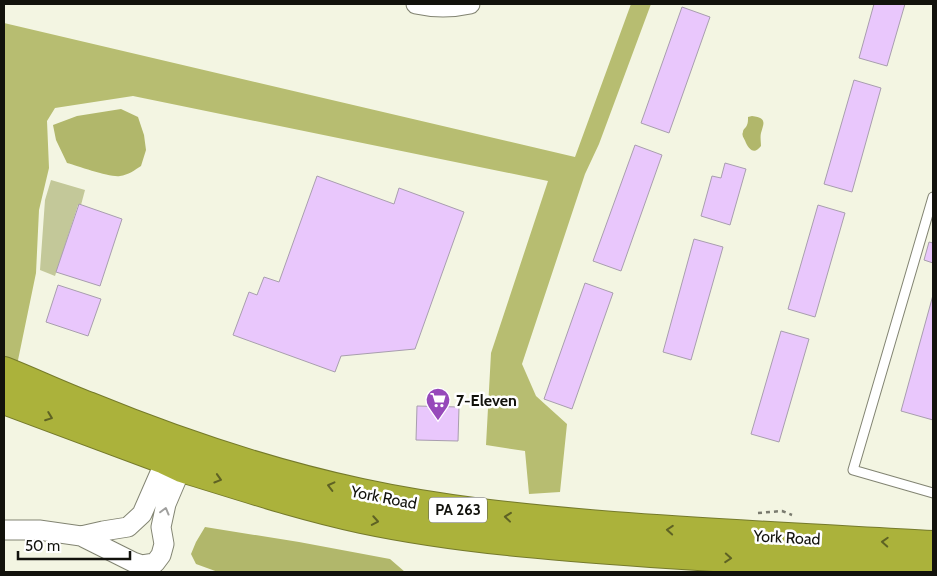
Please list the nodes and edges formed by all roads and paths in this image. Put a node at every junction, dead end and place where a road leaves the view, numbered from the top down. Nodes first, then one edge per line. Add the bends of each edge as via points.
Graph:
1 (416, 4) edge
2 (470, 4) edge
3 (933, 197) edge
4 (4, 371) edge
5 (4, 400) edge
6 (178, 453) junction
7 (933, 493) edge
8 (128, 527) junction
9 (4, 530) edge
10 (81, 536) junction
11 (933, 545) edge
12 (701, 553) edge
13 (127, 559) junction
14 (157, 568) edge
15 (933, 571) edge

1 - 2 street via 453,7
3 - 7 lane via 853,470
4 - 6 highway, York Road / PA 263 via 87,406
5 -> 6 highway, York Road / PA 263
6 - 8 street via 142,514
6 - 12 highway, York Road / PA 263 via 288,500 361,519 470,538 540,545 589,536
14 -> 6 street via 164,544 161,527
8 - 10 street
8 - 13 street via 124,536
9 - 10 street via 39,530
10 - 13 street
11 -> 12 highway, York Road / PA 263
12 -> 15 highway, York Road / PA 263 via 777,562
13 - 14 street

